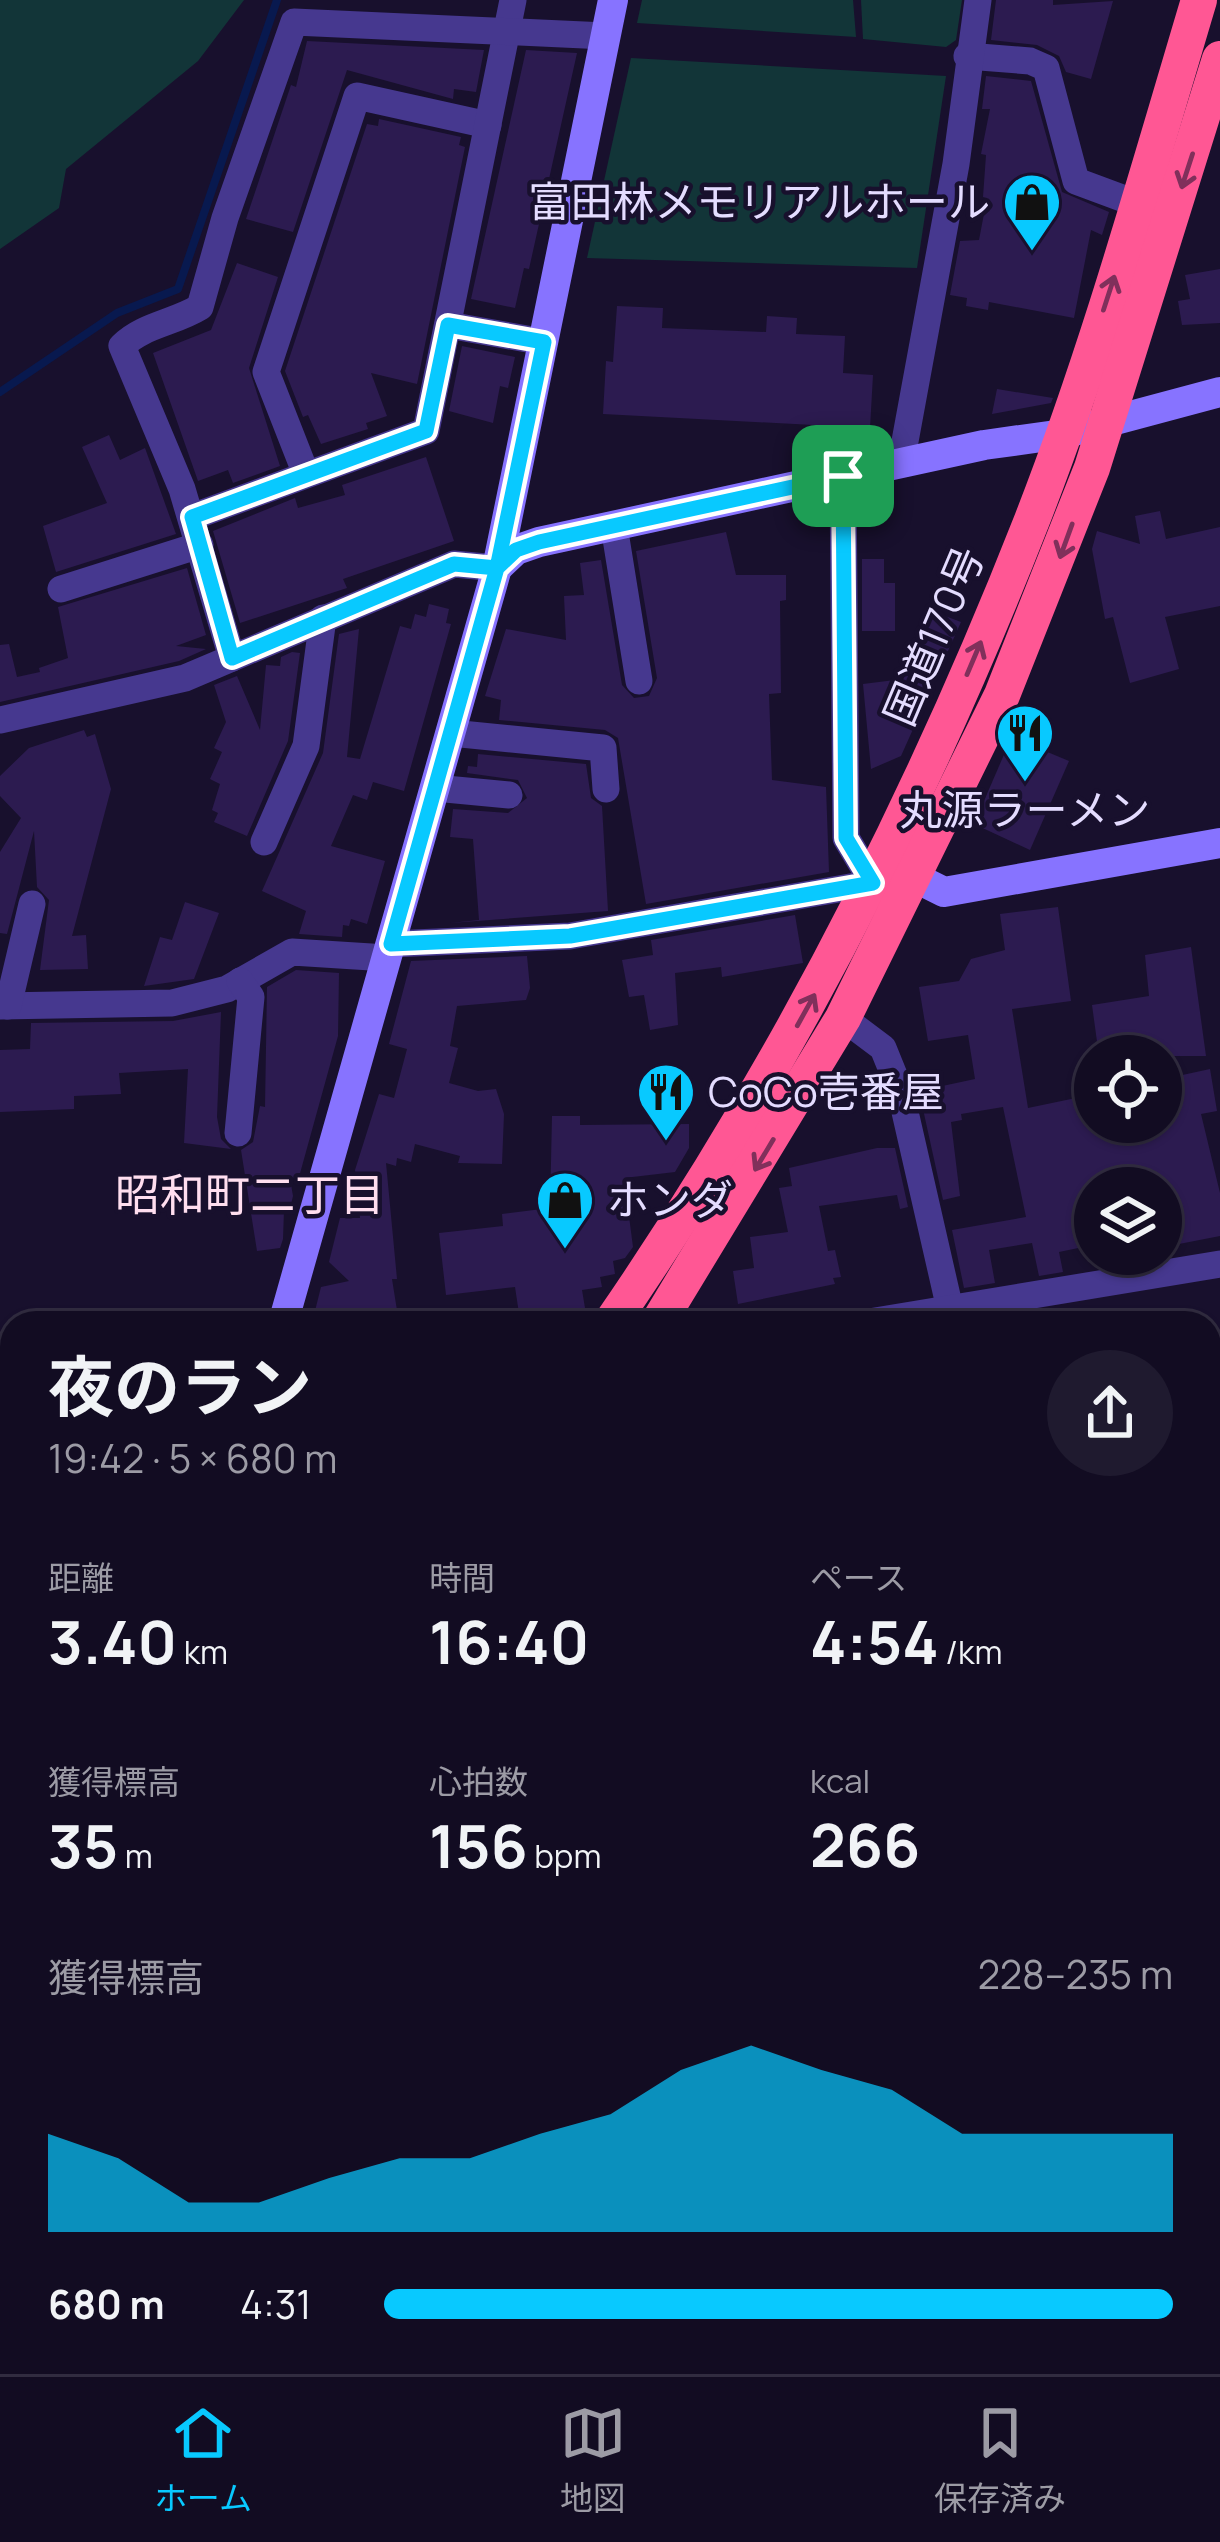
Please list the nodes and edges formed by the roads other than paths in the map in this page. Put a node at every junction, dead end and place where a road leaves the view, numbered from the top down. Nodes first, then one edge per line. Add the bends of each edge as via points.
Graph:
1 (513, 0) edge
2 (613, 0) edge
3 (978, 0) edge
4 (1198, 0) edge
5 (508, 29) junction
6 (605, 36) junction
7 (968, 56) junction
8 (1220, 58) edge
9 (488, 125) junction
10 (1138, 205) junction
11 (448, 325) junction
12 (544, 342) junction
13 (1220, 392) edge
14 (1106, 422) junction
15 (1063, 434) junction
16 (901, 463) junction
17 (306, 474) junction
18 (843, 476) junction
19 (192, 517) junction
20 (614, 526) junction
21 (200, 544) junction
22 (497, 568) junction
23 (62, 589) dead end
24 (323, 618) junction
25 (232, 658) junction
26 (639, 681) dead end
27 (0, 720) edge
28 (451, 733) junction
29 (435, 788) junction
30 (606, 789) dead end
31 (509, 795) dead end
32 (264, 842) dead end
33 (1220, 843) edge
34 (914, 878) junction
35 (873, 883) junction
36 (32, 904) dead end
37 (389, 951) junction
38 (239, 981) junction
39 (4, 1006) edge
40 (843, 1018) junction
41 (238, 1133) dead end
42 (1220, 1264) edge
43 (950, 1309) junction
44 (287, 1311) edge
45 (619, 1311) edge
46 (665, 1311) edge
47 (938, 1311) edge
48 (970, 1311) edge
49 (1000, 1311) edge

1 - 5 street
2 - 6 street
3 - 7 street
4 - 10 highway, 国道170号
5 - 6 street
5 - 9 street
5 - 19 street via 294,22 200,307 137,330 122,346
6 - 12 street
7 - 10 street via 1046,68 1076,182
7 - 16 street
8 -> 14 highway, 国道170号
9 - 11 street
9 - 17 street via 357,97 266,372
15 -> 10 highway, 国道170号
11 - 12 street
11 - 17 street via 426,431
12 - 22 street
13 - 14 street
14 - 15 street
14 -> 34 highway, 国道170号 via 1035,620
15 - 16 street
35 -> 15 highway, 国道170号 via 995,611
16 - 18 street
17 - 19 street
18 - 20 street
18 - 35 street via 846,838
19 - 21 street
20 - 22 street via 516,550
20 - 26 street
21 - 23 street
21 - 25 street
22 - 24 street via 454,564
22 - 28 street
24 - 25 street
24 - 32 street via 306,746
25 - 27 street via 185,677
28 - 29 street
28 - 30 street via 603,748
29 - 31 street
29 - 37 street
33 - 34 street via 944,892
34 - 40 highway, 国道170号
35 - 37 street via 570,936
45 -> 35 highway, 国道170号 via 722,1153
36 - 39 street
37 - 38 street via 292,952
37 - 44 street
38 - 39 street via 172,1004
38 - 41 street via 250,998
40 - 43 street via 883,1048 900,1090
40 -> 46 highway, 国道170号
42 - 49 street
43 - 47 street
43 - 48 street

